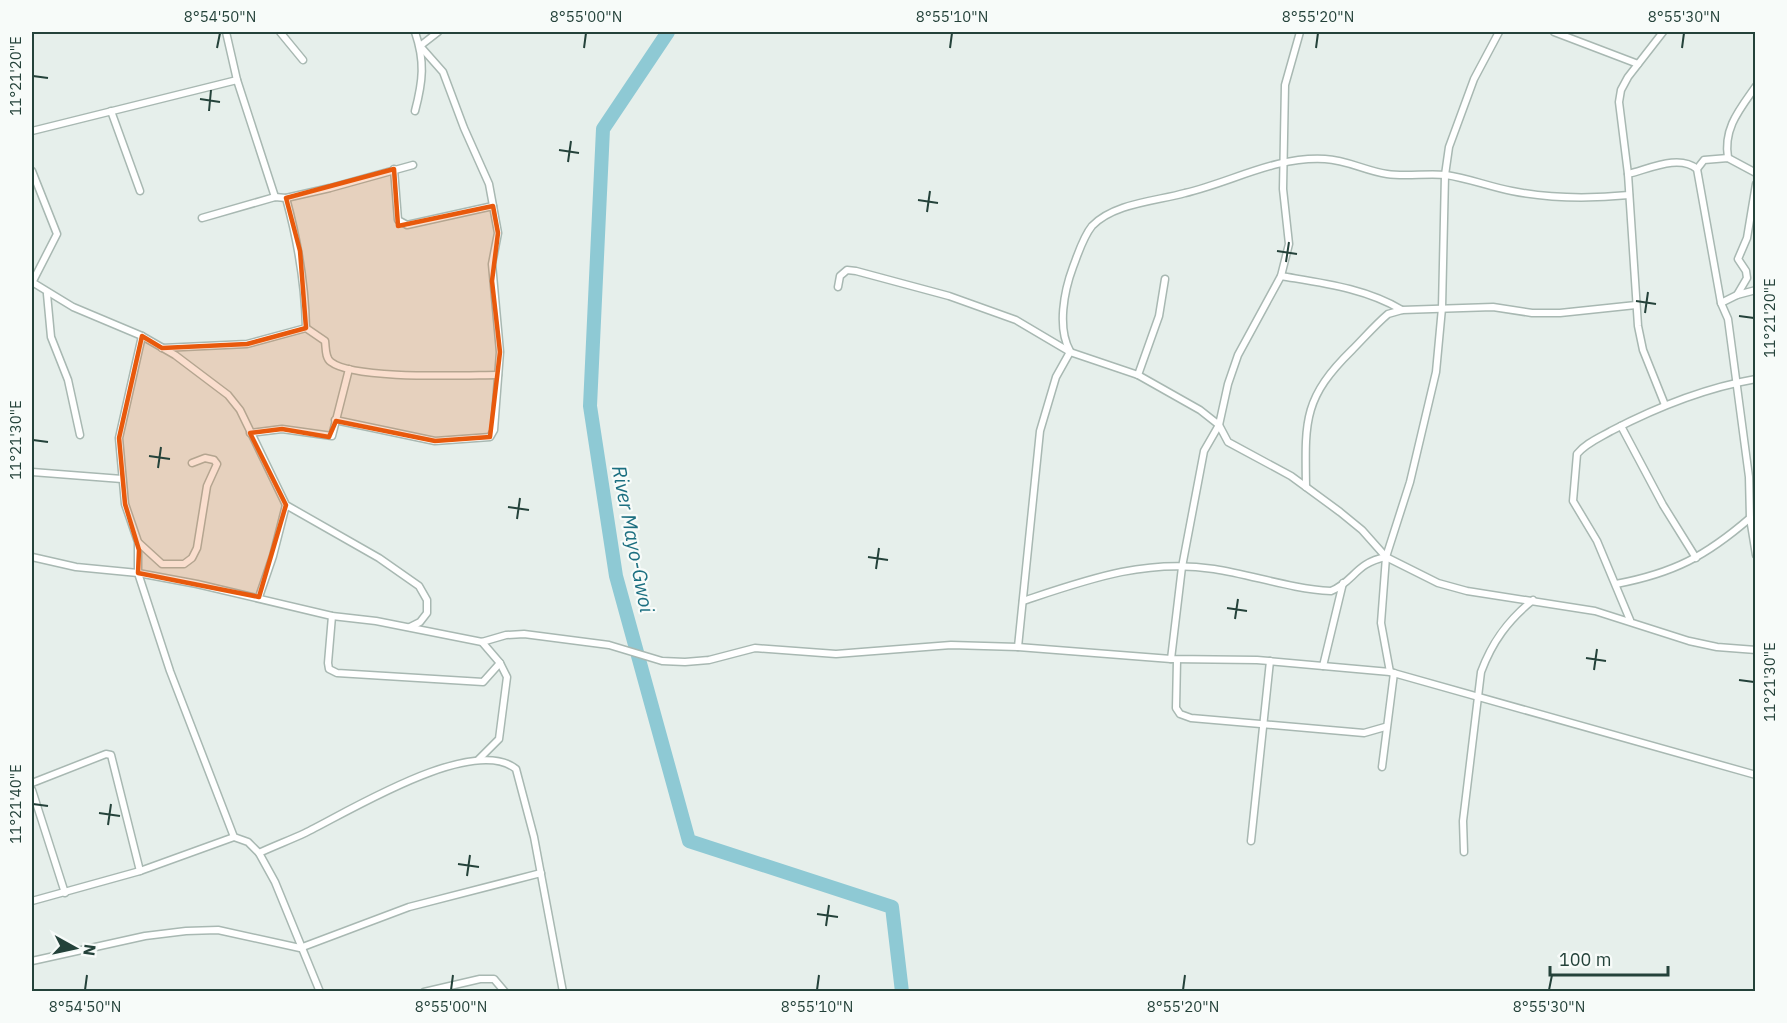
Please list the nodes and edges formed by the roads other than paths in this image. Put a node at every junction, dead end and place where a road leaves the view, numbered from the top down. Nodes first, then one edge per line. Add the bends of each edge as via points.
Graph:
1 (226, 32) edge
2 (280, 32) edge
3 (415, 32) edge
4 (438, 32) edge
5 (1300, 32) edge
6 (1499, 32) edge
7 (1554, 32) edge
8 (1663, 32) edge
9 (420, 46) junction
10 (303, 60) dead end
11 (1638, 64) junction
12 (237, 80) junction
13 (1755, 86) edge
14 (111, 111) junction
15 (415, 111) dead end
16 (32, 131) edge
17 (1728, 158) junction
18 (1285, 162) junction
19 (413, 165) dead end
20 (394, 169) junction
21 (1697, 169) junction
22 (32, 171) edge
23 (1755, 173) edge
24 (1628, 174) junction
25 (1445, 175) junction
26 (1755, 184) edge
27 (140, 191) dead end
28 (1629, 195) junction
29 (275, 197) junction
30 (286, 198) junction
31 (493, 206) junction
32 (202, 218) dead end
33 (1281, 276) junction
34 (1165, 279) dead end
35 (32, 283) edge
36 (838, 287) dead end
37 (1755, 290) edge
38 (47, 294) junction
39 (1737, 295) junction
40 (1721, 303) junction
41 (1636, 305) junction
42 (1442, 308) junction
43 (1402, 310) junction
44 (306, 328) junction
45 (142, 336) junction
46 (162, 348) junction
47 (1070, 352) junction
48 (349, 369) junction
49 (498, 375) junction
50 (1137, 375) junction
51 (1755, 379) edge
52 (1734, 383) junction
53 (1665, 405) junction
54 (335, 420) junction
55 (1219, 425) junction
56 (1621, 426) junction
57 (250, 433) junction
58 (80, 435) dead end
59 (192, 463) dead end
60 (32, 472) edge
61 (122, 479) junction
62 (1306, 487) junction
63 (286, 505) junction
64 (1750, 518) junction
65 (138, 542) junction
66 (1755, 555) edge
67 (32, 557) edge
68 (1386, 557) junction
69 (1696, 558) junction
70 (1182, 567) junction
71 (138, 573) junction
72 (1343, 583) junction
73 (1616, 584) junction
74 (258, 597) junction
75 (1533, 600) junction
76 (1023, 601) junction
77 (332, 616) junction
78 (1630, 620) junction
79 (410, 627) junction
80 (482, 642) junction
81 (1018, 647) junction
82 (1755, 650) edge
83 (1174, 659) junction
84 (1270, 661) junction
85 (500, 663) junction
86 (1323, 666) junction
87 (1392, 672) junction
88 (1477, 694) junction
89 (1263, 724) junction
90 (1385, 727) junction
91 (478, 759) junction
92 (1382, 767) dead end
93 (1755, 775) edge
94 (32, 783) edge
95 (32, 790) edge
96 (234, 837) junction
97 (1251, 841) dead end
98 (1464, 852) dead end
99 (259, 853) junction
100 (140, 871) junction
101 (541, 873) junction
102 (65, 893) junction
103 (32, 902) edge
104 (300, 948) junction
105 (32, 961) edge
106 (320, 992) edge
107 (424, 992) edge
108 (506, 992) edge
109 (563, 992) edge

1 - 12 street
2 - 10 street
3 - 9 street
4 - 9 street
5 - 18 street via 1285,85
6 - 25 street via 1457,120
7 - 11 street
8 - 11 street
9 - 15 street via 423,81
9 - 31 street via 443,72 451,88 489,184
11 - 24 street via 1621,90 1619,102
12 - 14 street
12 - 29 street
13 - 17 street via 1728,129
14 - 16 street
14 - 27 street
17 - 21 street via 1704,160
17 - 23 street
18 - 25 street via 1324,159 1388,174
18 - 33 street via 1283,189 1289,244
18 - 47 street via 1131,206 1092,226 1072,271 1063,314
19 - 20 street
20 - 30 street
20 - 31 street via 401,224
21 - 24 street via 1690,163 1679,162
21 - 40 street
22 - 35 street via 57,234
24 - 28 street
25 - 28 street via 1548,197
25 - 42 street
26 - 39 street via 1747,238 1738,259 1747,278
28 - 41 street
29 - 30 street
29 - 32 street
30 - 44 street via 300,251
31 - 49 street via 498,233 492,281 499,332
33 - 43 street via 1376,296
33 - 55 street via 1238,355
34 - 50 street via 1159,316
35 - 38 street
36 - 47 street via 840,276 847,270 867,272 1016,320
37 - 39 street
38 - 45 street
38 - 58 street via 51,337 68,380
39 - 40 street
40 - 52 street via 1728,319
41 - 42 street via 1560,313
41 - 53 street via 1643,350
42 - 43 street
42 - 68 street via 1436,372 1427,414
43 - 62 street via 1379,322 1327,375 1314,398 1306,428
44 - 46 street via 247,344
44 - 48 street via 325,341 332,363
45 - 46 street
45 - 61 street via 119,438
46 - 57 street via 228,394
47 - 50 street
47 - 76 street via 1056,377 1040,431
48 - 49 street via 399,375
48 - 54 street
49 - 54 street via 494,430 490,437 435,441
50 - 55 street
51 - 52 street
52 - 53 street
52 - 64 street via 1749,477
53 - 56 street
54 - 57 street via 329,437 282,429
55 - 62 street via 1228,442
55 - 70 street via 1204,451
56 - 69 street
56 - 73 street via 1577,454 1572,495
57 - 63 street
59 - 65 street via 205,458 214,459 217,464 207,486 192,558 184,564 162,564
60 - 61 street
61 - 65 street via 125,504
62 - 68 street via 1362,530
63 - 74 street
63 - 79 street via 379,558 419,586 427,600 427,613
64 - 66 street
64 - 69 street
65 - 71 street
67 - 71 street via 76,567
68 - 72 street via 1370,560
68 - 75 street via 1438,583
68 - 87 street via 1381,623
69 - 73 street via 1666,572
70 - 72 street via 1213,569 1318,591 1331,591
70 - 76 street via 1110,573
70 - 83 street
71 - 74 street
71 - 96 street via 170,671
72 - 86 street
73 - 78 street
74 - 77 street
75 - 78 street
75 - 88 street via 1516,614 1488,652
76 - 81 street
77 - 79 street
77 - 85 street via 328,663 329,669 337,673 405,675 470,683 483,682
78 - 82 street via 1689,641
79 - 80 street
80 - 81 street via 524,634 609,645 662,661 686,663 755,648 836,654 924,646
80 - 85 street
81 - 83 street
83 - 84 street
83 - 89 street via 1175,699 1180,714
84 - 86 street
84 - 89 street
85 - 91 street via 507,677 502,727 499,739
86 - 87 street
87 - 88 street
87 - 90 street
88 - 93 street
88 - 98 street via 1463,821
89 - 90 street via 1364,732
89 - 97 street
90 - 92 street
91 - 99 street via 416,777
91 - 101 street via 499,760 516,769
94 - 100 street via 111,755
95 - 102 street
96 - 99 street via 248,842
96 - 100 street
99 - 104 street via 275,882
100 - 102 street
101 - 104 street via 409,907
101 - 109 street
102 - 103 street
104 - 105 street via 218,930 186,931
104 - 106 street
107 - 108 street via 494,979

